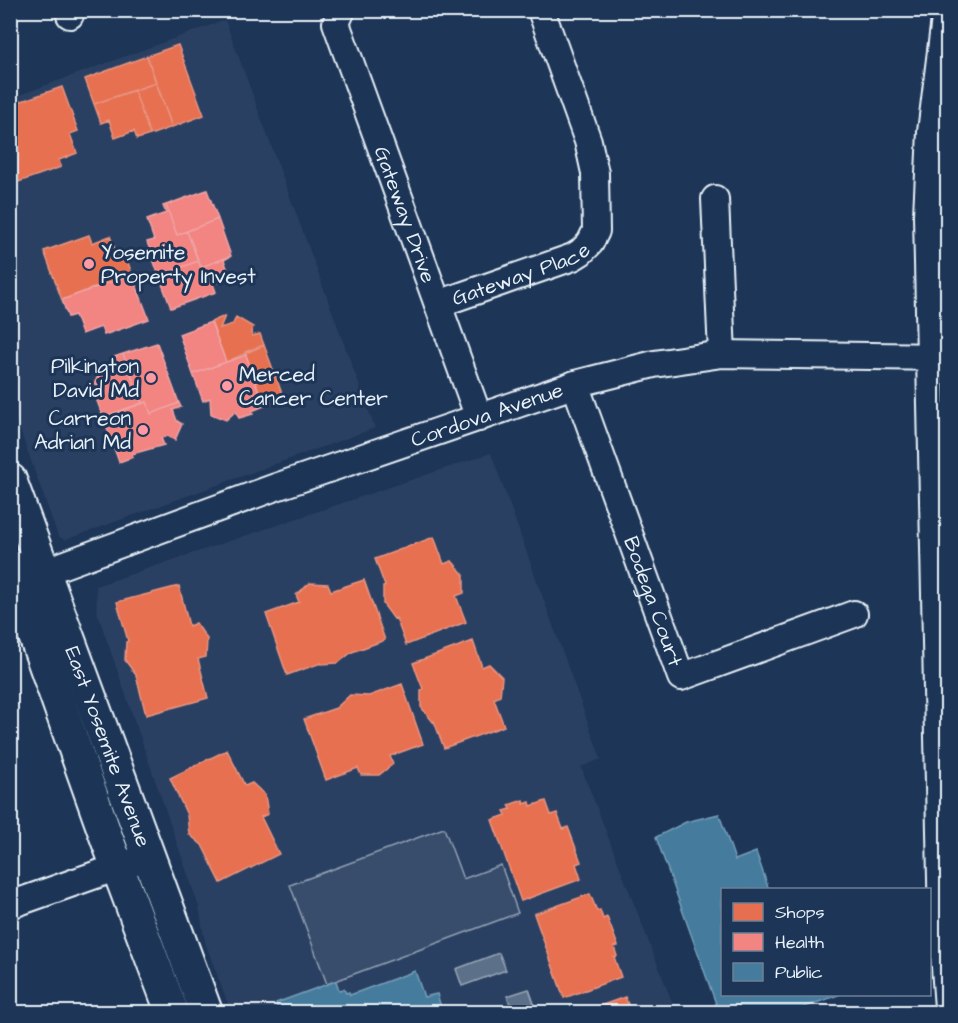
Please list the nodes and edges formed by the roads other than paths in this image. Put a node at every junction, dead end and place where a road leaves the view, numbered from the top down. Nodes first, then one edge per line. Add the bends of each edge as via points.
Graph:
1 (342, 10) edge
2 (541, 10) edge
3 (946, 10) edge
4 (715, 199) dead end
5 (438, 304) junction
6 (722, 354) junction
7 (938, 357) edge
8 (575, 384) junction
9 (479, 418) junction
10 (10, 480) edge
11 (10, 521) edge
12 (10, 566) edge
13 (44, 572) junction
14 (854, 614) dead end
15 (942, 643) edge
16 (149, 856) junction
17 (118, 867) junction
18 (945, 876) edge
19 (10, 905) edge
20 (948, 1008) edge
21 (172, 1012) edge
22 (206, 1012) edge

1 - 5 street, Gateway Drive via 336,23
2 - 5 street, Gateway Place via 588,141 595,173 596,231 590,243 573,256
3 - 7 street via 931,132 927,215
4 - 6 street
5 - 9 street, Gateway Drive
6 - 7 street, Cordova Avenue
6 - 8 street, Cordova Avenue via 654,364
7 - 15 street
8 - 9 street, Cordova Avenue
8 - 14 street, Bodega Court via 681,677
9 - 13 street, Cordova Avenue
10 - 13 main road, East Yosemite Avenue
11 - 13 main road via 26,558
12 - 17 main road, East Yosemite Avenue
13 - 16 main road, East Yosemite Avenue
15 - 18 street
16 - 17 street
16 - 22 main road, East Yosemite Avenue
17 - 19 street
17 - 21 main road, East Yosemite Avenue
18 - 20 street

